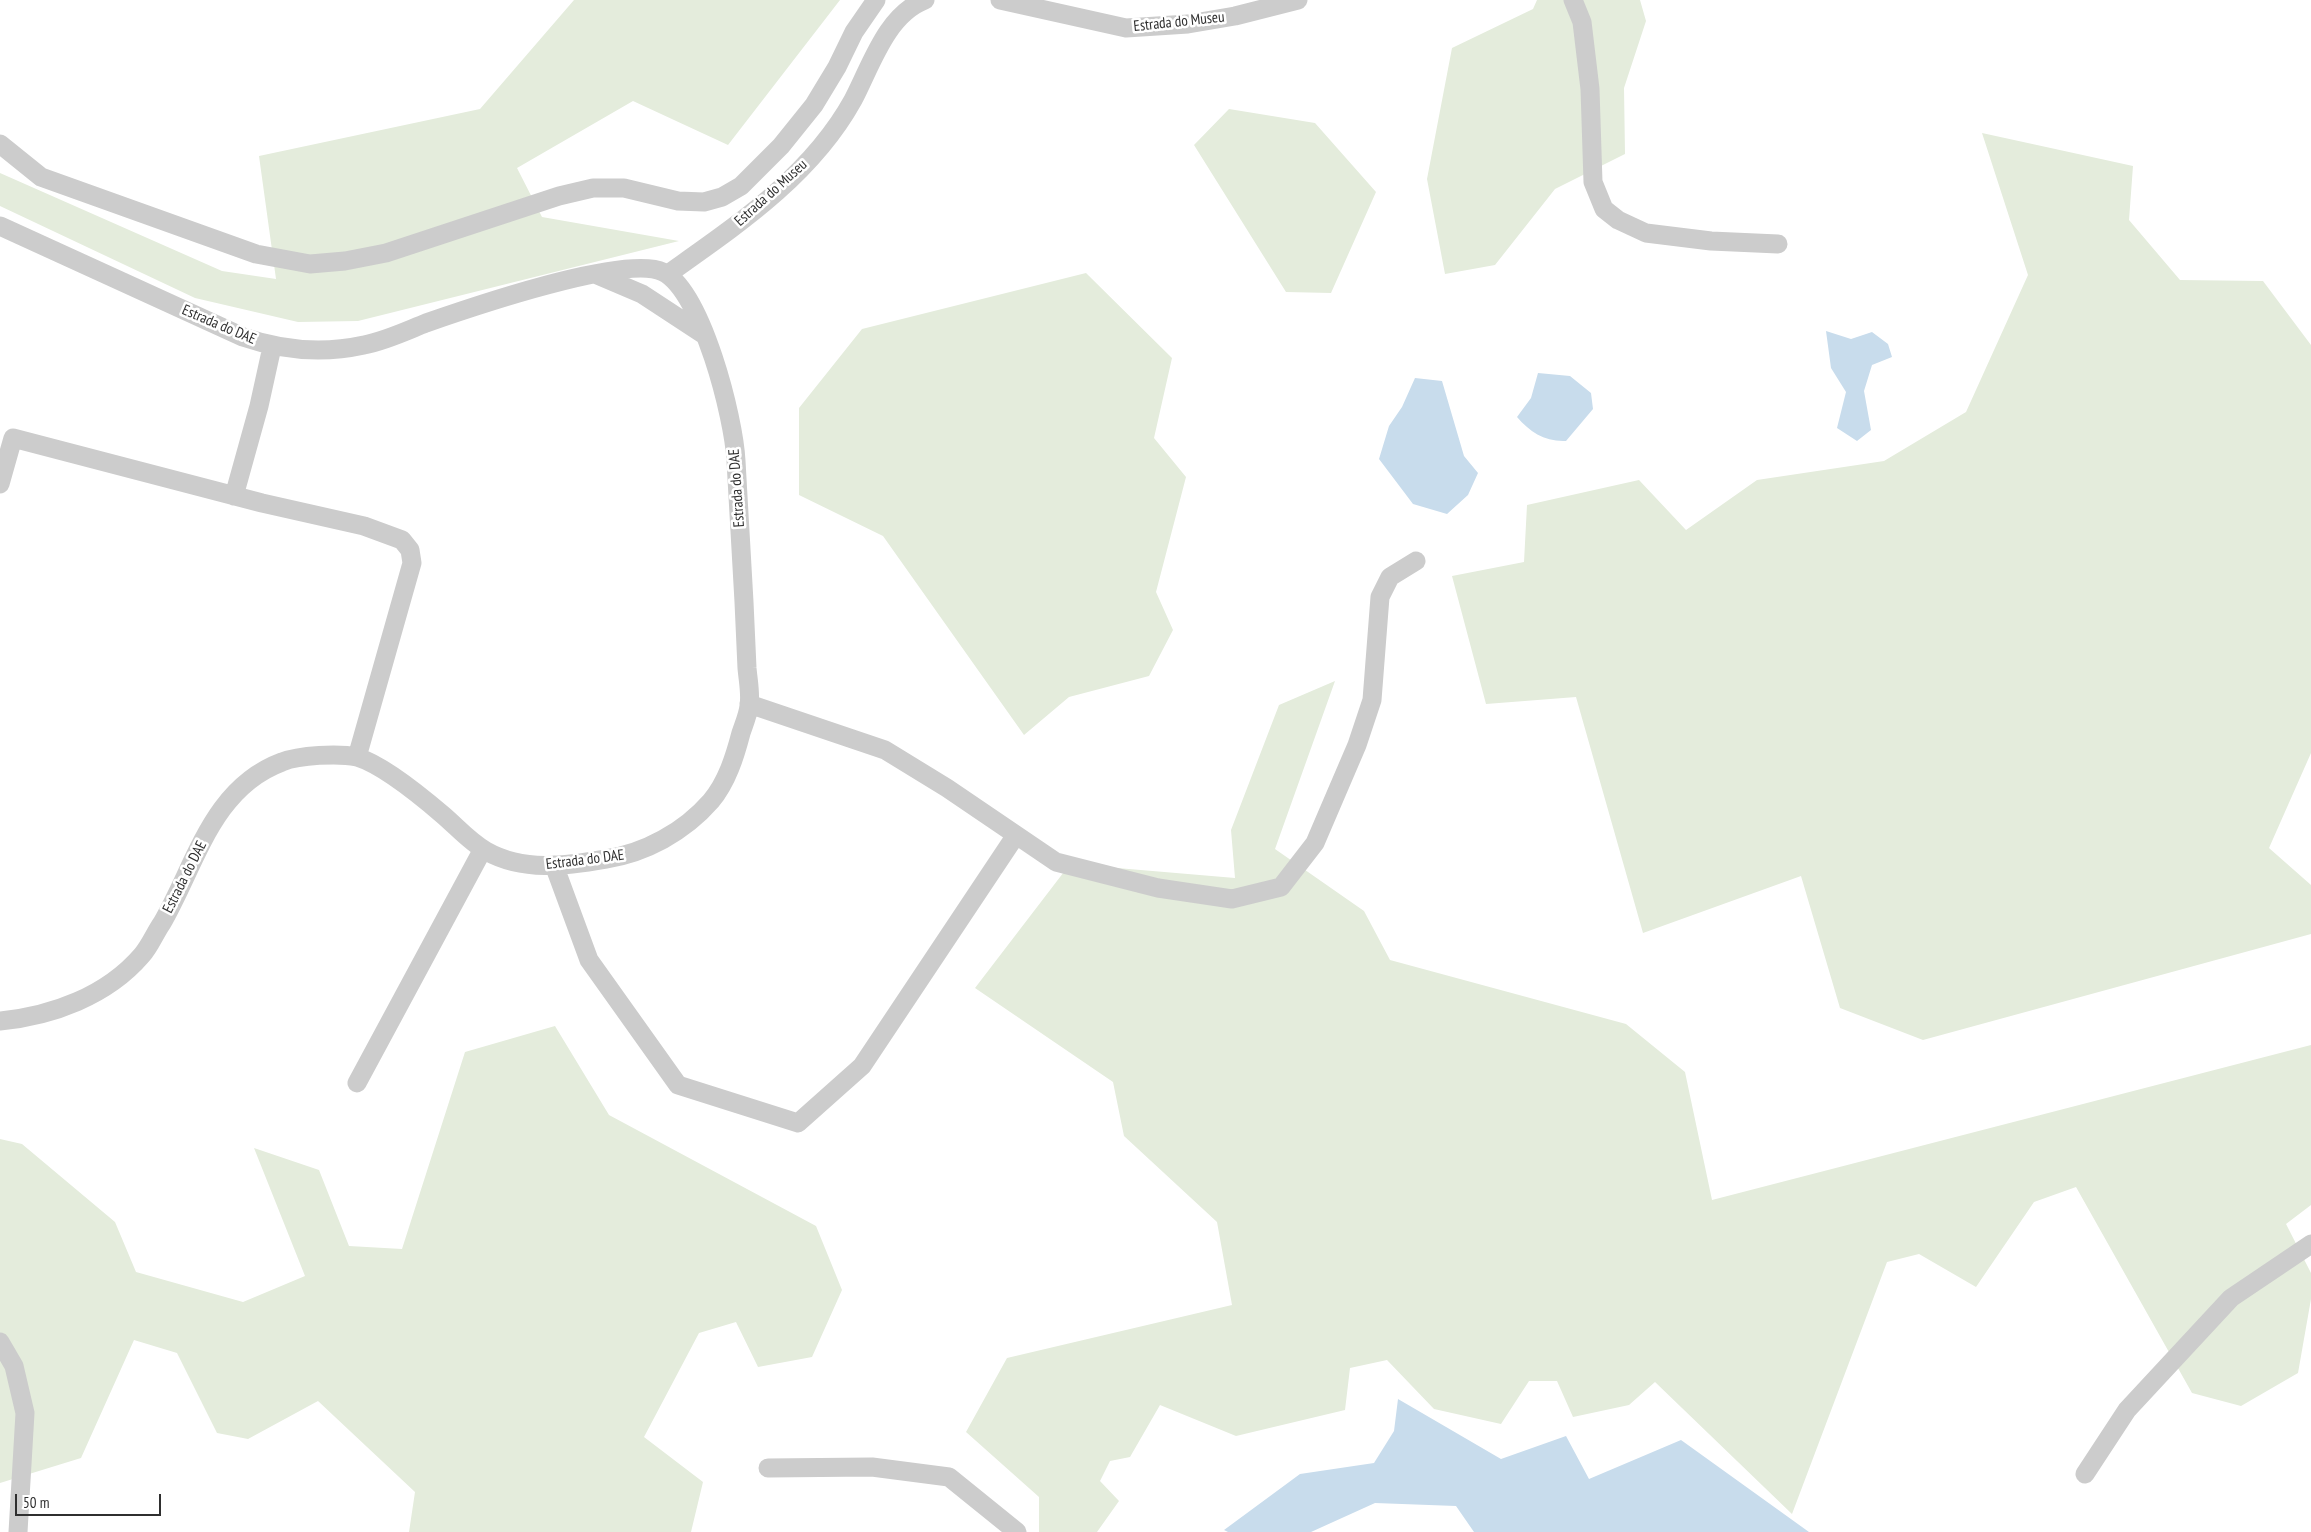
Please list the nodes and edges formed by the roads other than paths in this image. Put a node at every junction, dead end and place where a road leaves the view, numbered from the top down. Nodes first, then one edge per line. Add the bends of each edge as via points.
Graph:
1 (876, 0) edge
2 (925, 0) edge
3 (1000, 0) edge
4 (1298, 0) edge
5 (1572, 0) edge
6 (1055, 6) edge
7 (0, 144) edge
8 (0, 226) edge
9 (1778, 244) dead end
10 (595, 273) junction
11 (668, 274) junction
12 (703, 334) junction
13 (272, 347) junction
14 (6, 436) edge
15 (0, 484) edge
16 (234, 496) junction
17 (1416, 561) dead end
18 (749, 704) junction
19 (356, 757) junction
20 (1016, 835) junction
21 (483, 849) junction
22 (554, 866) junction
23 (0, 1021) edge
24 (357, 1083) dead end
25 (2311, 1244) edge
26 (0, 1342) edge
27 (768, 1468) dead end
28 (2085, 1474) dead end
29 (18, 1532) edge
30 (1017, 1532) edge

1 - 7 street via 854,32 814,105 768,160 741,186 722,197 704,202 678,201 624,188 593,188 559,196 386,253 310,264 256,254 41,177
2 - 11 street, Estrada do Museu via 899,19 852,101 824,142 792,178 736,226
3 - 6 street, Estrada do Museu
4 - 6 street, Estrada do Museu via 1188,24 1126,28
5 - 9 street via 1582,22 1590,89 1593,182 1604,209 1646,234
8 - 13 street, Estrada do DAE via 243,338
10 - 11 street, Estrada do DAE via 635,267 652,268
10 - 12 street via 642,294
10 - 13 street, Estrada do DAE via 476,306 366,345 326,350
11 - 12 street, Estrada do DAE via 686,297
12 - 18 street, Estrada do DAE via 714,357 726,398 736,453
13 - 16 street
14 - 15 street
14 - 16 street
16 - 19 street via 364,526 402,540 410,550 412,563 407,588
17 - 20 street via 1390,577 1380,597 1372,700 1357,745 1315,844 1281,887 1232,899 1158,888 1056,862
18 - 20 street via 885,750
18 - 22 street, Estrada do DAE via 733,763 713,799 679,831 630,856
19 - 21 street, Estrada do DAE via 395,776
19 - 23 street, Estrada do DAE via 316,756 285,760 244,781 213,821 175,900 143,954 111,983 68,1007
20 - 22 street via 862,1066 798,1123 678,1084 589,960
21 - 22 street, Estrada do DAE via 507,860
21 - 24 street
25 - 28 street via 2231,1298 2127,1410
26 - 29 street via 14,1366 25,1413
27 - 30 street via 872,1468 949,1477

